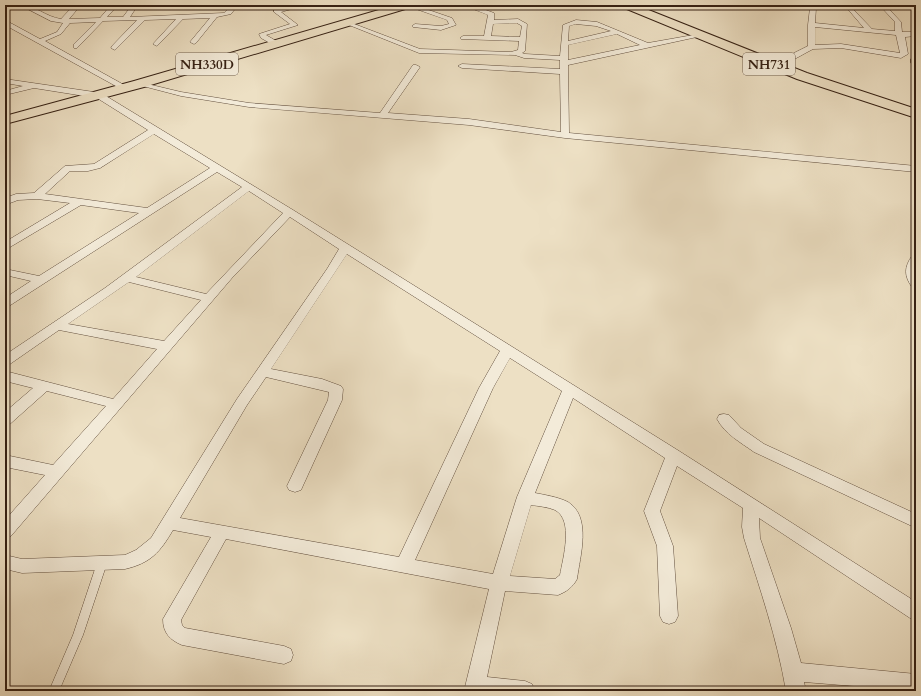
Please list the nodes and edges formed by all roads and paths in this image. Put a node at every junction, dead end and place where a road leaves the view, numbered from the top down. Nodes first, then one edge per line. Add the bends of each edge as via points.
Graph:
1 (23, 5) edge
2 (37, 5) edge
3 (78, 5) edge
4 (115, 5) edge
5 (135, 5) edge
6 (235, 5) edge
7 (303, 5) edge
8 (408, 5) edge
9 (466, 5) edge
10 (626, 5) edge
11 (850, 7) dead end
12 (276, 8) edge
13 (813, 8) dead end
14 (886, 8) dead end
15 (30, 9) junction
16 (198, 10) dead end
17 (215, 15) junction
18 (182, 16) junction
19 (193, 16) junction
20 (441, 16) junction
21 (143, 18) junction
22 (125, 19) junction
23 (103, 20) junction
24 (66, 21) junction
25 (5, 22) edge
26 (490, 22) junction
27 (347, 23) junction
28 (811, 25) junction
29 (870, 31) junction
30 (617, 32) junction
31 (901, 34) junction
32 (916, 34) edge
33 (13, 35) dead end
34 (29, 35) junction
35 (697, 35) junction
36 (464, 38) dead end
37 (487, 38) junction
38 (523, 39) junction
39 (40, 42) junction
40 (194, 42) dead end
41 (158, 44) dead end
42 (275, 44) junction
43 (564, 44) junction
44 (76, 46) dead end
45 (649, 46) junction
46 (812, 47) junction
47 (115, 48) dead end
48 (516, 54) junction
49 (565, 60) junction
50 (462, 66) dead end
51 (775, 66) junction
52 (416, 67) dead end
53 (565, 72) junction
54 (7, 82) edge
55 (139, 84) junction
56 (37, 86) junction
57 (123, 88) junction
58 (5, 93) edge
59 (97, 96) junction
60 (916, 114) edge
61 (383, 115) junction
62 (5, 120) edge
63 (154, 130) junction
64 (565, 135) junction
65 (216, 168) junction
66 (916, 169) edge
67 (248, 187) junction
68 (37, 196) junction
69 (5, 202) edge
70 (79, 202) junction
71 (149, 211) junction
72 (289, 212) junction
73 (5, 235) edge
74 (19, 238) junction
75 (5, 247) edge
76 (345, 248) junction
77 (916, 258) edge
78 (5, 272) edge
79 (127, 278) junction
80 (41, 280) junction
81 (915, 280) edge
82 (208, 298) junction
83 (5, 303) edge
84 (57, 326) junction
85 (166, 346) junction
86 (507, 351) junction
87 (5, 361) edge
88 (262, 372) junction
89 (5, 376) edge
90 (44, 386) junction
91 (569, 390) junction
92 (115, 404) junction
93 (724, 418) dead end
94 (5, 420) edge
95 (674, 455) junction
96 (5, 461) edge
97 (57, 472) junction
98 (295, 486) dead end
99 (525, 497) junction
100 (751, 504) junction
101 (916, 521) edge
102 (169, 523) junction
103 (5, 531) edge
104 (222, 532) junction
105 (5, 562) edge
106 (102, 562) junction
107 (404, 565) junction
108 (499, 583) junction
109 (916, 612) edge
110 (669, 616) dead end
111 (284, 655) dead end
112 (793, 672) junction
113 (916, 682) edge
114 (475, 688) edge
115 (54, 691) edge
116 (525, 691) edge
117 (796, 691) edge

1 - 15 street
2 - 15 street
3 - 24 street
4 - 23 street
5 - 22 street
6 - 17 street via 227,14
7 - 12 street
8 - 20 street
8 - 27 highway, NH330D
9 - 26 street via 492,14
10 - 35 highway, NH731
11 - 29 street
12 - 42 street via 295,25 262,34
13 - 28 street
14 - 31 street via 898,22
15 - 24 street via 53,20
16 - 19 street
17 - 19 street
17 - 40 street
18 - 19 street
18 - 21 street
18 - 41 street
20 - 20 street via 450,19 453,25 441,28 414,24
21 - 22 street
21 - 47 street
22 - 23 street
23 - 24 street
23 - 44 street
24 - 39 street via 59,33
25 - 34 street
26 - 37 street
26 - 38 street via 524,22
27 - 42 highway, NH330D
27 - 48 street via 419,51
28 - 29 street
28 - 46 street
29 - 31 street
30 - 43 street
30 - 43 street via 596,24 570,23 566,25
30 - 45 street
31 - 32 street
31 - 46 street via 904,54 901,56 841,46
33 - 34 street
34 - 39 street
35 - 45 street
35 - 51 highway, NH731
36 - 37 street
37 - 38 street
38 - 48 street via 521,51
39 - 57 street
42 - 55 highway, NH330D
43 - 49 street
45 - 49 street
46 - 51 street
48 - 49 street
49 - 53 street
50 - 53 street
51 - 60 highway, NH731
52 - 61 street
53 - 64 street
54 - 56 street
55 - 57 highway, NH330D
55 - 61 street via 249,105
56 - 58 street
56 - 59 street
57 - 59 highway, NH330D
59 - 62 highway, NH330D
59 - 63 street
61 - 64 street via 469,122
63 - 65 street
63 - 68 street via 97,166 66,169
64 - 66 street
65 - 67 street
65 - 71 street
67 - 72 street
67 - 79 street
68 - 69 street via 16,197
68 - 70 street
70 - 71 street
70 - 74 street
71 - 80 street
72 - 76 street
72 - 82 street
73 - 74 street
74 - 75 street
76 - 86 street
76 - 88 street
77 - 81 street via 911,267
78 - 80 street
79 - 82 street
79 - 84 street
80 - 83 street
82 - 85 street
84 - 85 street
84 - 87 street
85 - 92 street
86 - 91 street
86 - 107 street via 486,388
88 - 98 street via 336,389 335,400
88 - 102 street
89 - 90 street
90 - 92 street
90 - 94 street
91 - 95 street
91 - 99 street
92 - 97 street
93 - 101 street via 741,436 759,448
95 - 100 street
95 - 110 street via 652,511 665,546
96 - 97 street
97 - 103 street
99 - 108 street
99 - 108 street via 561,506 571,515 575,532 568,579 558,587 552,588
100 - 109 street
100 - 112 street via 752,538 782,628
102 - 104 street
102 - 106 street via 157,543 137,559
104 - 107 street
104 - 111 street via 172,619 172,627 182,636
105 - 106 street via 22,566
106 - 115 lane via 78,636
107 - 108 street
108 - 114 street
112 - 113 street
112 - 117 street
114 - 116 street

